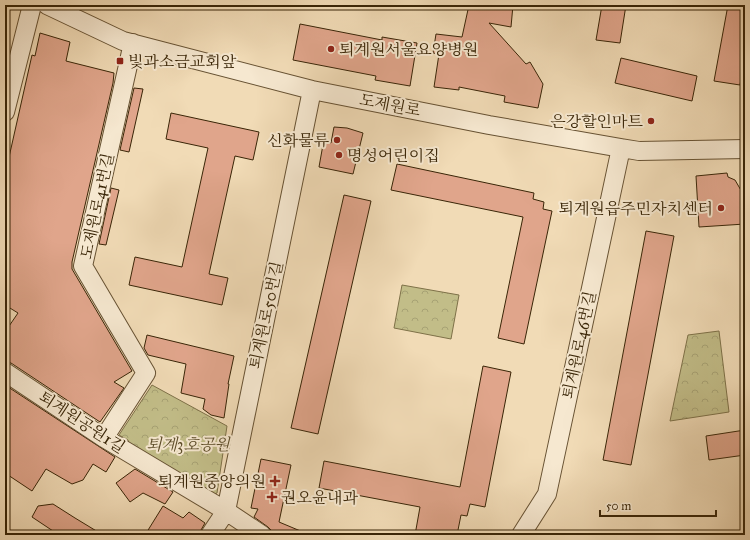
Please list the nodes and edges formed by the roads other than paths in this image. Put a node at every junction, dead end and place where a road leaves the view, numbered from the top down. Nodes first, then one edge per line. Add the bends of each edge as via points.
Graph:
1 (32, 5) edge
2 (46, 5) edge
3 (133, 43) junction
4 (312, 90) junction
5 (5, 112) edge
6 (621, 148) junction
7 (745, 149) edge
8 (5, 372) edge
9 (104, 438) junction
10 (226, 511) junction
11 (210, 535) edge
12 (262, 535) edge
13 (521, 535) edge

1 - 5 street
2 - 3 street, 도제원로 via 122,41
3 - 4 street, 도제원로
3 - 9 street, 도제원로41번길 via 83,266 146,373
4 - 6 street, 도제원로
4 - 10 street, 퇴계원로50번길
6 - 7 street, 도제원로
6 - 13 street, 퇴계원로46번길 via 547,494
8 - 9 street, 퇴계원공원1길
9 - 10 street, 퇴계원공원1길
10 - 11 street, 퇴계원로50번길
10 - 12 street, 퇴계원공원1길

